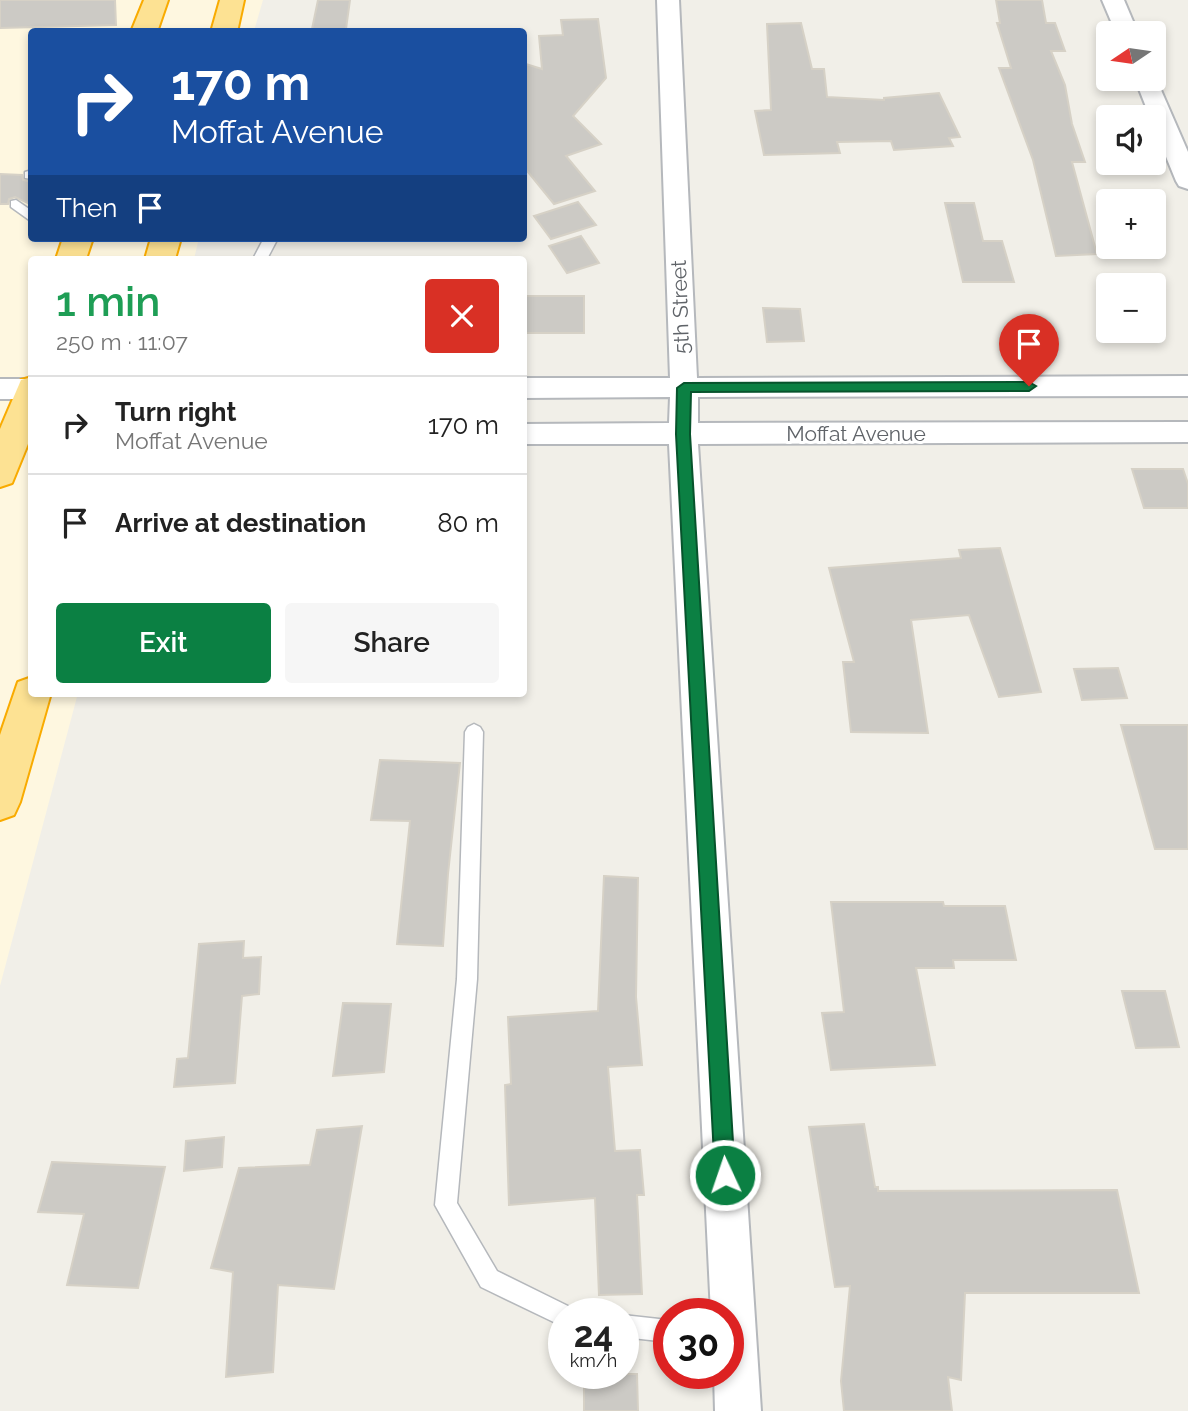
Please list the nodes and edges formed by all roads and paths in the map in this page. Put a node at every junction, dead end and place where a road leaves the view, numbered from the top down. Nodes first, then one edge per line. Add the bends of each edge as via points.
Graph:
1 (156, 0) edge
2 (232, 0) edge
3 (668, 0) edge
4 (1113, 0) edge
5 (1122, 21) edge
6 (146, 28) edge
7 (225, 28) edge
8 (1151, 91) edge
9 (1188, 181) edge
10 (16, 204) dead end
11 (28, 214) edge
12 (1188, 386) edge
13 (527, 388) edge
14 (684, 388) junction
15 (0, 389) edge
16 (28, 389) edge
17 (28, 397) edge
18 (15, 431) edge
19 (1188, 432) edge
20 (527, 434) edge
21 (683, 434) junction
22 (0, 474) edge
23 (21, 697) edge
24 (474, 732) dead end
25 (0, 802) edge
26 (729, 1298) edge
27 (548, 1309) edge
28 (736, 1389) edge
29 (738, 1411) edge

1 - 6 highway
2 - 7 highway
3 - 14 street, 5th Street
4 - 5 street
8 - 9 street
10 - 11 lane
12 - 14 street
13 - 14 street
14 - 21 street, 5th Street
15 - 16 street
17 - 18 highway
18 - 22 highway
19 - 21 street, Moffat Avenue
20 - 21 street, Moffat Avenue
21 - 26 street, 5th Street
23 - 25 highway
24 - 27 lane via 467,979 446,1205 489,1279
28 - 29 street, 5th Street

